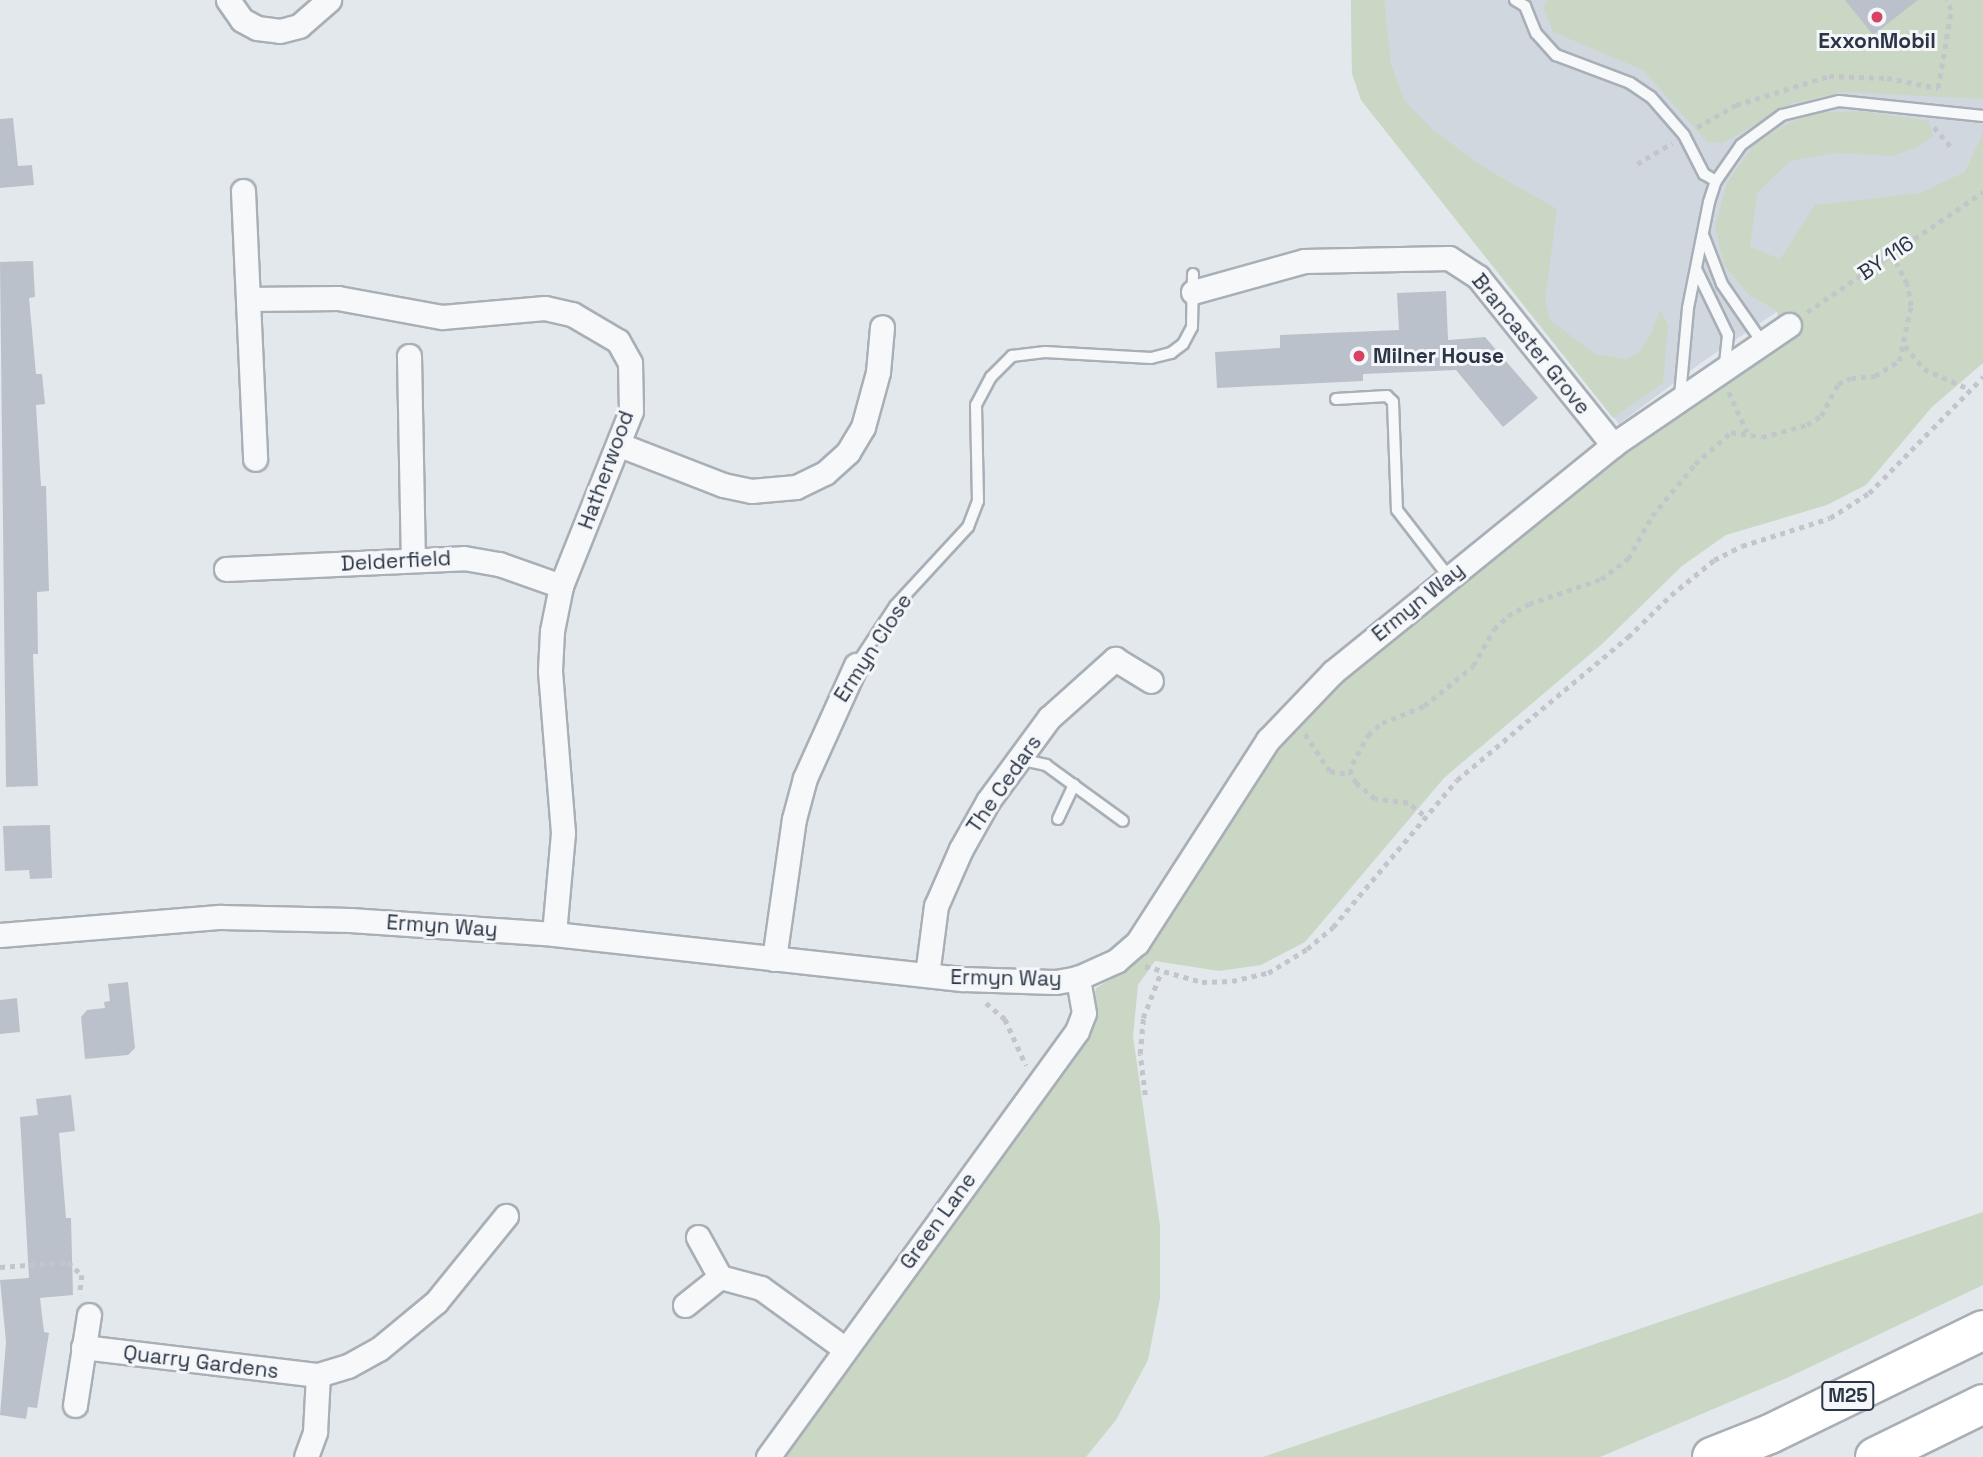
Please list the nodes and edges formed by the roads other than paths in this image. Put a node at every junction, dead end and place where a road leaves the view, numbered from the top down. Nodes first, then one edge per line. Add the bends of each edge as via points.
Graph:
1 (228, 0) edge
2 (329, 0) edge
3 (1524, 2) edge
4 (1983, 116) edge
5 (1716, 181) junction
6 (243, 191) dead end
7 (1704, 237) junction
8 (1696, 270) junction
9 (1193, 283) joint
10 (248, 299) junction
11 (1790, 325) road end
12 (882, 327) dead end
13 (1762, 342) junction
14 (409, 356) dead end
15 (1720, 369) junction
16 (1336, 399) dead end
17 (1680, 399) junction
18 (620, 445) junction
19 (1614, 445) junction
20 (255, 459) dead end
21 (413, 559) junction
22 (226, 569) dead end
23 (1448, 576) junction
24 (561, 586) junction
25 (856, 666) joint
26 (1151, 681) dead end
27 (1023, 760) junction
28 (1074, 785) junction
29 (1058, 819) dead end
30 (1123, 821) dead end
31 (554, 934) junction
32 (0, 935) edge
33 (774, 959) junction
34 (927, 975) junction
35 (1079, 978) junction
36 (506, 1216) dead end
37 (698, 1237) dead end
38 (720, 1277) junction
39 (684, 1305) dead end
40 (89, 1315) road end
41 (1983, 1330) edge
42 (83, 1348) junction
43 (844, 1348) junction
44 (318, 1375) junction
45 (1983, 1404) edge
46 (75, 1405) dead end
47 (306, 1457) edge
48 (768, 1457) edge
49 (1712, 1457) edge
50 (1875, 1457) edge

1 - 2 street via 242,20 257,28 280,31 299,26
3 - 5 lane via 1536,33 1556,55 1630,83 1651,97 1684,135 1704,174
4 - 5 lane via 1839,101 1809,105 1758,130
5 - 7 lane
6 - 10 street
7 - 8 lane
7 - 13 lane via 1722,284
8 - 15 lane via 1728,335
8 - 17 lane
9 - 19 street, Brancaster Grove via 1304,261 1449,258 1478,277
9 - 25 lane, Ermyn Close via 1192,327 1183,344 1171,353 1151,358 1045,352 1012,356 991,377 976,405 979,491 968,527 895,606
10 - 18 street, Hatherwood via 338,298 442,317 523,306 572,314 618,341 629,363 631,411
10 - 20 street
11 - 13 street, Ermyn Way
12 - 18 street via 878,372 863,427 848,452 825,473 796,487 751,491 723,485
13 - 15 street, Ermyn Way
14 - 21 street
15 - 17 street, Ermyn Way
16 - 23 lane via 1387,396 1393,402 1398,510
17 - 19 street, Ermyn Way
18 - 24 street, Hatherwood
19 - 23 street, Ermyn Way
21 - 22 street, Delderfield
21 - 24 street, Delderfield via 464,558 499,564
23 - 35 street, Ermyn Way via 1333,672 1284,720 1127,952
24 - 31 street, Hatherwood via 550,671 563,833
25 - 33 street, Ermyn Close via 805,778 794,819
26 - 27 street, The Cedars via 1115,659 1049,718
27 - 28 lane via 1046,765
27 - 34 street, The Cedars via 988,801 943,887
28 - 29 lane
28 - 30 lane
31 - 32 street, Ermyn Way via 221,917
31 - 33 street, Ermyn Way
33 - 34 street, Ermyn Way
34 - 35 street, Ermyn Way via 1056,982
35 - 43 street, Green Lane via 1084,1013 1077,1031
36 - 44 street, Quarry Gardens via 444,1293 408,1327 348,1366
37 - 38 street
38 - 39 street
38 - 43 street via 761,1288
40 - 42 street
41 - 49 highway, M25 via 1770,1434
42 - 44 street, Quarry Gardens
42 - 46 street
43 - 48 street, Green Lane
44 - 47 street via 315,1432
45 - 50 highway

